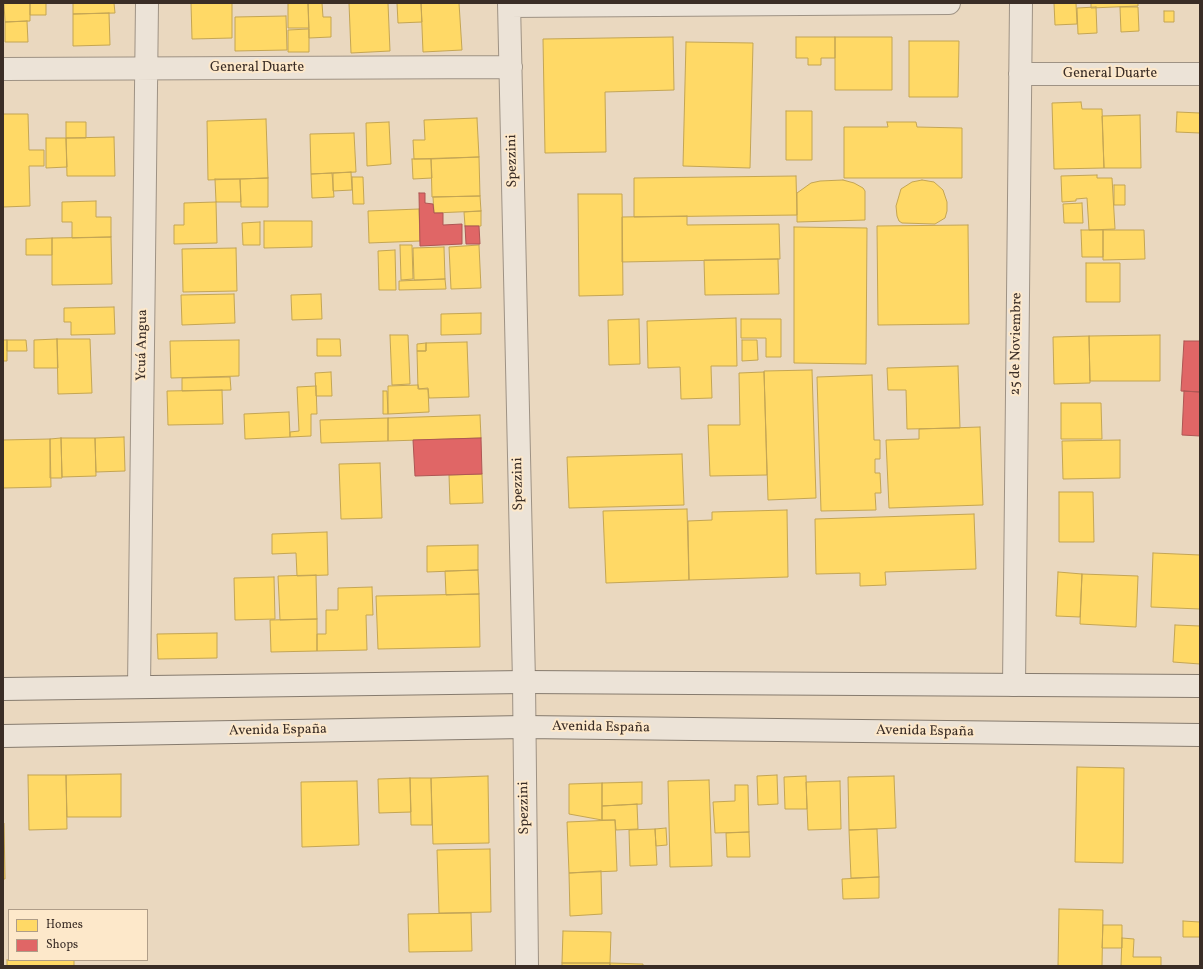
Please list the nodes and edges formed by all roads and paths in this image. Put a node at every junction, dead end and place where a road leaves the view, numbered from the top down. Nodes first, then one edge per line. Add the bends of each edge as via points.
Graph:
1 (147, 3) edge
2 (949, 3) edge
3 (1021, 3) edge
4 (509, 5) edge
5 (511, 67) junction
6 (3, 69) edge
7 (147, 69) junction
8 (1020, 74) junction
9 (1200, 74) edge
10 (524, 682) junction
11 (1014, 685) junction
12 (1200, 686) edge
13 (139, 687) junction
14 (3, 689) edge
15 (524, 727) junction
16 (1200, 735) edge
17 (3, 736) edge
18 (527, 966) edge

1 - 7 street, Ycuá Angua
2 - 4 street
3 - 8 street, 25 de Noviembre
4 - 5 street, Spezzini
5 - 7 street, General Duarte
5 - 10 street, Spezzini
6 - 7 street, General Duarte
7 - 13 street, Ycuá Angua
8 - 9 street, General Duarte
8 - 11 street, 25 de Noviembre
10 - 11 street
10 - 13 street
10 - 15 street, Spezzini
11 - 12 street
13 - 14 street
15 - 16 street, Avenida España
15 - 17 street, Avenida España
15 - 18 street, Spezzini

